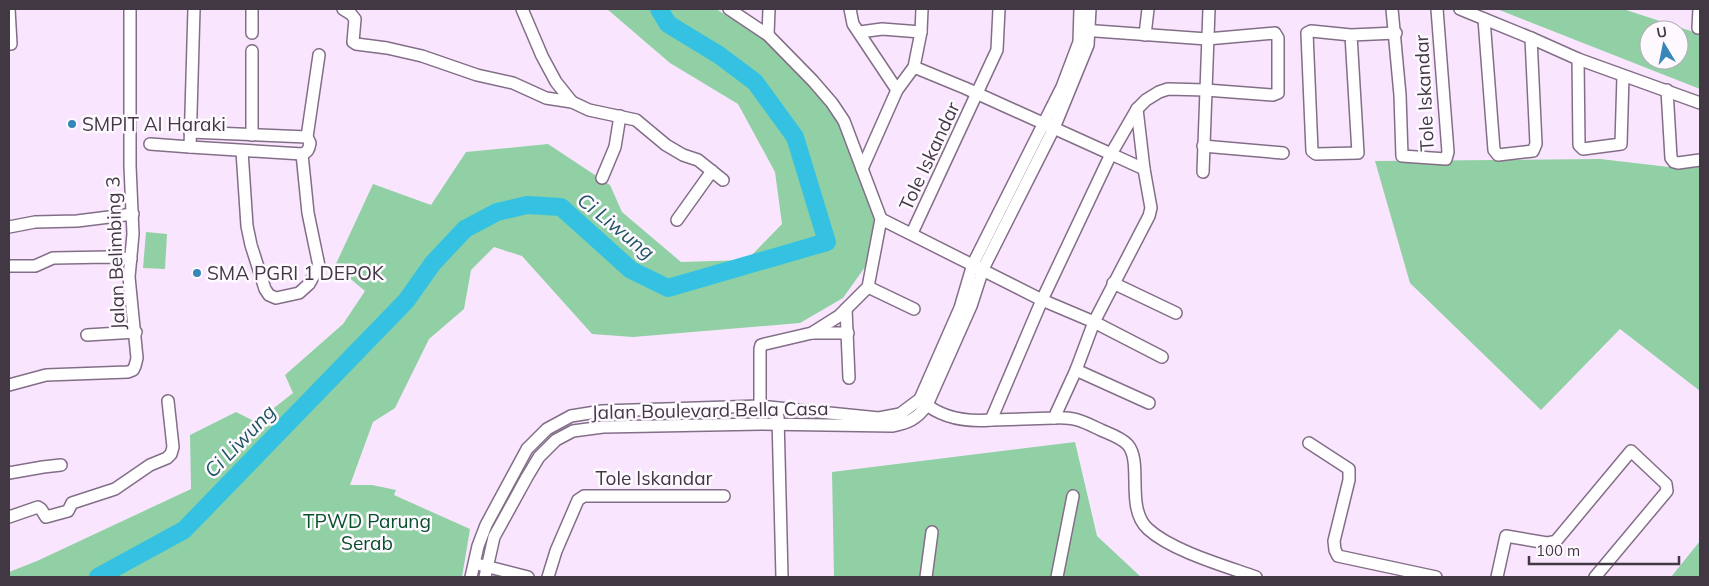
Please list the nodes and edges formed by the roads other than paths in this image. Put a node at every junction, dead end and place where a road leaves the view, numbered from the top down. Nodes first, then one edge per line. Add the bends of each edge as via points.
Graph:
1 (10, 9) edge
2 (130, 9) edge
3 (194, 9) edge
4 (252, 9) edge
5 (343, 9) edge
6 (522, 9) edge
7 (728, 9) edge
8 (768, 9) edge
9 (850, 9) edge
10 (922, 9) edge
11 (999, 9) edge
12 (1080, 9) edge
13 (1090, 9) edge
14 (1148, 9) edge
15 (1209, 9) edge
16 (1392, 9) edge
17 (1438, 9) edge
18 (1460, 9) edge
19 (1699, 9) edge
20 (1484, 19) junction
21 (1698, 28) dead end
22 (1084, 30) junction
23 (860, 32) junction
24 (921, 32) junction
25 (252, 33) dead end
26 (1396, 34) junction
27 (768, 35) junction
28 (1145, 35) junction
29 (1351, 36) junction
30 (1531, 38) junction
31 (1207, 39) junction
32 (11, 44) dead end
33 (252, 51) dead end
34 (319, 55) dead end
35 (1578, 59) junction
36 (914, 67) junction
37 (1623, 76) junction
38 (897, 90) junction
39 (1206, 90) junction
40 (1666, 90) junction
41 (977, 93) junction
42 (572, 102) junction
43 (1700, 103) edge
44 (1137, 109) junction
45 (620, 116) junction
46 (1048, 126) junction
47 (190, 132) junction
48 (252, 135) junction
49 (307, 137) junction
50 (150, 144) dead end
51 (1203, 146) junction
52 (190, 147) junction
53 (242, 151) junction
54 (1284, 153) dead end
55 (302, 154) junction
56 (1111, 154) junction
57 (1700, 160) edge
58 (1144, 168) junction
59 (862, 169) junction
60 (712, 171) junction
61 (1203, 172) dead end
62 (602, 178) dead end
63 (723, 180) dead end
64 (133, 214) junction
65 (881, 219) junction
66 (677, 220) dead end
67 (9, 227) edge
68 (912, 233) junction
69 (131, 259) junction
70 (9, 266) edge
71 (978, 266) junction
72 (1113, 284) junction
73 (868, 287) junction
74 (1042, 300) junction
75 (846, 309) junction
76 (914, 309) dead end
77 (1176, 313) dead end
78 (1094, 322) junction
79 (136, 332) junction
80 (812, 333) junction
81 (848, 333) junction
82 (87, 335) dead end
83 (1162, 357) dead end
84 (1076, 370) junction
85 (849, 378) dead end
86 (9, 385) edge
87 (168, 401) dead end
88 (924, 402) junction
89 (1148, 403) dead end
90 (760, 406) junction
91 (778, 408) junction
92 (1054, 418) junction
93 (991, 420) junction
94 (779, 424) junction
95 (1309, 443) dead end
96 (61, 465) dead end
97 (9, 474) edge
98 (724, 496) dead end
99 (1073, 496) dead end
100 (9, 517) edge
101 (932, 532) dead end
102 (474, 564) junction
103 (486, 572) edge
104 (471, 577) edge
105 (528, 577) edge
106 (548, 577) edge
107 (782, 577) edge
108 (926, 577) edge
109 (1057, 577) edge
110 (1256, 577) edge
111 (1436, 577) edge
112 (1497, 577) edge
113 (1596, 577) edge

1 - 32 street
2 - 64 street, Jalan Belimbing 3
3 - 47 street
4 - 25 street
5 - 42 street via 355,19 354,43 422,56 477,75 513,83 546,98
6 - 42 street via 542,56
7 - 27 street
8 - 27 street
9 - 23 street via 853,24
10 - 24 street
11 - 41 street, Tole Iskandar via 997,50
12 - 22 street, Jalan Boulevard Bella Casa
13 - 22 street, Jalan Boulevard Bella Casa
14 - 28 street
15 - 31 street
16 - 26 street, Tole Iskandar
17 - 26 street, Tole Iskandar via 1446,159 1402,156
18 - 20 street
19 - 21 street
20 - 30 street
20 - 30 street via 1494,150 1498,155 1533,152 1535,149
22 - 28 street
22 - 46 street, Jalan Boulevard Bella Casa via 1088,44
23 - 24 street via 882,29
23 - 38 street
24 - 36 street
26 - 29 street, Tole Iskandar
27 - 59 street via 832,103 844,121
28 - 31 street
29 - 29 street, Tole Iskandar via 1307,33 1312,151 1316,154 1358,153
30 - 35 street
31 - 39 street
31 - 39 street via 1275,33 1278,38 1279,89 1273,95
33 - 48 street
34 - 49 street
35 - 37 street
35 - 37 street via 1579,145 1583,149 1622,144
36 - 38 street
36 - 41 street, Tole Iskandar
37 - 40 street
38 - 59 street
39 - 44 street via 1168,89 1152,95
39 - 51 street
40 - 43 street
40 - 57 street via 1671,158 1678,163
41 - 46 street, Tole Iskandar
41 - 68 street, Tole Iskandar
42 - 45 street via 589,110
44 - 56 street
44 - 58 street
45 - 60 street via 636,120 666,145 698,160
45 - 62 street via 615,147
46 - 56 street
46 - 71 street, Jalan Boulevard Bella Casa
47 - 48 street
47 - 52 street
48 - 49 street
49 - 55 street via 309,150
50 - 52 street
51 - 54 street
51 - 61 street
52 - 53 street
53 - 55 street
53 - 55 street via 251,245 265,289 276,298 304,290 319,266 308,213
56 - 58 street
56 - 74 street
58 - 72 street via 1151,208 1149,216
59 - 65 street, Tole Iskandar
60 - 63 street
60 - 66 street
64 - 67 street
64 - 69 street, Jalan Belimbing 3
65 - 68 street, Tole Iskandar
65 - 73 street, Tole Iskandar
68 - 71 street, Tole Iskandar
69 - 70 street via 53,258 35,266
69 - 79 street, Jalan Belimbing 3 via 130,290
71 - 74 street, Tole Iskandar
71 - 88 street, Jalan Boulevard Bella Casa via 971,306
72 - 77 street
72 - 78 street
73 - 75 street
73 - 76 street
74 - 78 street, Tole Iskandar
74 - 93 street
75 - 80 street
75 - 81 street
78 - 83 street
78 - 84 street
79 - 82 street
79 - 86 street, Jalan Belimbing 3 via 136,363 131,371 46,375
80 - 81 street
80 - 90 street via 761,345
81 - 85 street
84 - 89 street
84 - 92 street
87 - 100 street via 173,442 173,452 169,456 115,489 72,503 68,510 46,517 38,506
88 - 91 street, Jalan Boulevard Bella Casa via 900,414 879,418
88 - 93 street via 952,418
88 - 94 street, Jalan Boulevard Bella Casa via 912,421 892,426
90 - 91 street, Jalan Boulevard Bella Casa
90 - 102 street, Jalan Boulevard Bella Casa via 602,411 571,416 547,429 527,449 486,525
91 - 94 street
92 - 93 street
92 - 110 street via 1076,418 1129,446 1137,508 1148,528 1207,560
94 - 103 street, Jalan Boulevard Bella Casa via 603,427 573,431 556,440 539,457 494,537
94 - 107 street
95 - 111 street via 1349,469 1350,480 1334,542 1338,556
96 - 97 street
98 - 106 street, Tole Iskandar via 584,496 574,508
99 - 109 street
101 - 108 street
102 - 103 street
102 - 104 street, Jalan Boulevard Bella Casa
103 - 105 street
112 - 113 street via 1506,536 1547,543 1556,541 1631,451 1666,484 1667,491

